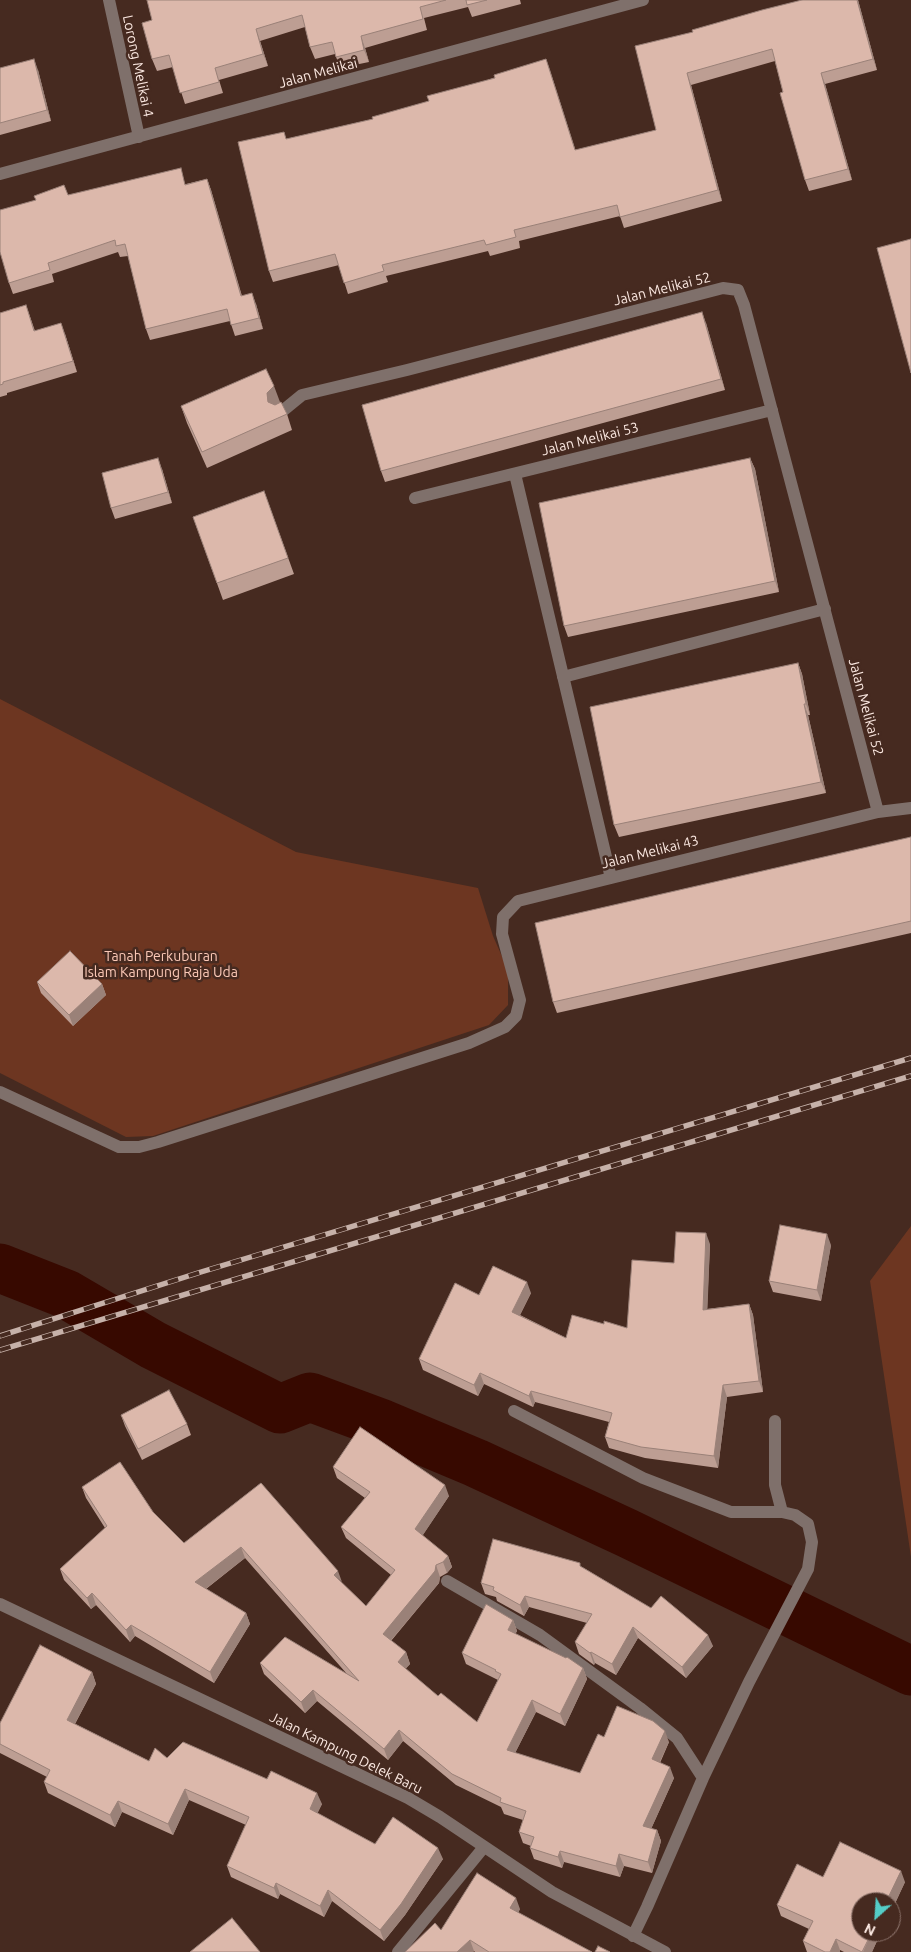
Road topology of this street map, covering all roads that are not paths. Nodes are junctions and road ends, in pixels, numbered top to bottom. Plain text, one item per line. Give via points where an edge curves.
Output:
1 (109, 0) edge
2 (644, 0) edge
3 (139, 138) junction
4 (0, 174) edge
5 (772, 410) junction
6 (280, 414) edge
7 (515, 474) junction
8 (415, 498) dead end
9 (825, 609) junction
10 (563, 677) junction
11 (911, 808) edge
12 (878, 812) junction
13 (611, 878) junction
14 (0, 1092) edge
15 (514, 1411) dead end
16 (775, 1421) dead end
17 (782, 1512) junction
18 (447, 1581) dead end
19 (0, 1604) edge
20 (703, 1778) junction
21 (484, 1847) junction
22 (633, 1936) junction
23 (398, 1952) edge
24 (665, 1952) edge

1 - 3 street, Lorong Melikai 4
2 - 3 street, Jalan Melikai
3 - 4 street, Jalan Melikai
5 - 6 street, Jalan Melikai 52 via 744,304 738,290 723,288 302,394
5 - 7 street, Jalan Melikai 53
5 - 9 street, Jalan Melikai 52
7 - 8 street, Jalan Melikai 53
7 - 10 street
9 - 10 street
9 - 12 street, Jalan Melikai 52
10 - 13 street
11 - 12 street, Jalan Melikai 43
12 - 13 street, Jalan Melikai 43
13 - 14 street, Jalan Melikai 43 via 518,901 503,917 502,934 520,1000 516,1016 505,1027 468,1043 139,1147 118,1148
15 - 17 street via 643,1478 731,1512
16 - 17 street via 775,1485
17 - 20 street via 796,1515 808,1524 812,1542 808,1569
18 - 20 street via 540,1635 640,1708 677,1738
19 - 21 street, Jalan Kampung Delek Baru via 408,1798
20 - 22 street
21 - 22 street, Jalan Kampung Delek Baru via 552,1892
21 - 23 street
22 - 24 street, Jalan Kampung Delek Baru

